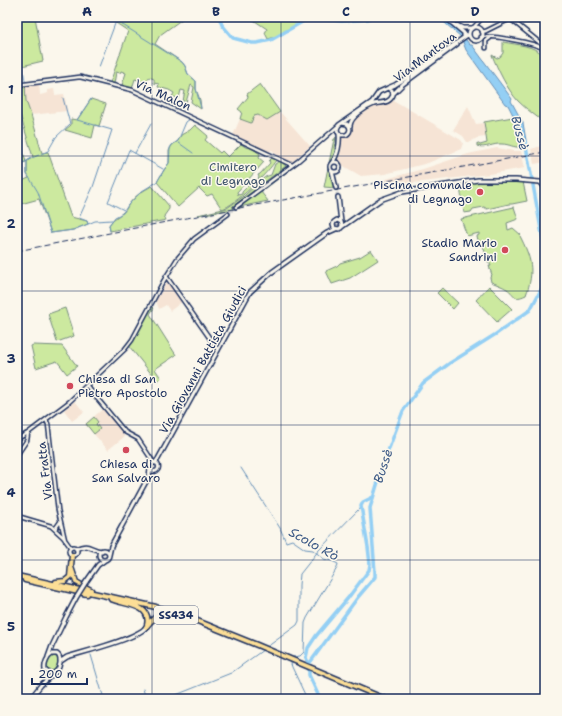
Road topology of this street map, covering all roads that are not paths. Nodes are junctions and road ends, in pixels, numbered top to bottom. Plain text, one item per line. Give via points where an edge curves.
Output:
1 (445, 17) edge
2 (483, 17) edge
3 (514, 17) edge
4 (510, 18) edge
5 (450, 21) junction
6 (514, 22) junction
7 (456, 26) junction
8 (473, 28) junction
9 (482, 32) junction
10 (469, 33) junction
11 (527, 33) junction
12 (481, 37) junction
13 (463, 38) junction
14 (470, 38) junction
15 (491, 38) junction
16 (525, 42) junction
17 (486, 48) dead end
18 (545, 48) edge
19 (17, 85) edge
20 (388, 88) junction
21 (393, 94) junction
22 (377, 95) junction
23 (382, 103) junction
24 (342, 123) junction
25 (338, 126) junction
26 (350, 126) junction
27 (331, 132) junction
28 (339, 133) junction
29 (344, 136) junction
30 (339, 142) junction
31 (336, 156) junction
32 (337, 163) junction
33 (331, 164) junction
34 (292, 165) junction
35 (332, 171) junction
36 (337, 172) junction
37 (334, 178) junction
38 (540, 182) joint
39 (336, 188) tunnel mouth
40 (545, 188) edge
41 (338, 197) tunnel mouth
42 (236, 207) tunnel mouth
43 (228, 214) tunnel mouth
44 (340, 214) junction
45 (336, 221) junction
46 (341, 222) junction
47 (348, 223) junction
48 (333, 225) junction
49 (341, 228) junction
50 (336, 229) junction
51 (327, 232) junction
52 (166, 276) junction
53 (218, 350) junction
54 (87, 386) junction
55 (46, 420) junction
56 (28, 433) junction
57 (17, 439) edge
58 (17, 455) edge
59 (158, 459) junction
60 (153, 464) junction
61 (158, 466) junction
62 (150, 469) junction
63 (154, 472) junction
64 (149, 476) junction
65 (17, 516) edge
66 (60, 521) junction
67 (58, 526) junction
68 (55, 529) junction
69 (62, 529) junction
70 (65, 540) junction
71 (111, 546) junction
72 (71, 548) junction
73 (76, 549) junction
74 (95, 550) junction
75 (103, 551) junction
76 (72, 555) junction
77 (109, 555) junction
78 (99, 556) junction
79 (105, 560) junction
80 (98, 565) junction
81 (71, 567) junction
82 (17, 577) edge
83 (46, 581) junction
84 (111, 599) junction
85 (118, 599) junction
86 (194, 621) junction
87 (146, 627) junction
88 (54, 642) junction
89 (256, 645) junction
90 (58, 655) junction
91 (48, 657) junction
92 (67, 657) junction
93 (61, 662) junction
94 (46, 671) junction
95 (318, 671) junction
96 (54, 673) junction
97 (44, 682) junction
98 (30, 699) edge
99 (380, 699) edge
100 (386, 699) edge

1 - 5 main road
2 - 8 street
3 - 4 street
3 - 6 street
4 - 6 street
4 - 9 street
5 - 7 main road
5 - 8 main road via 463,28
6 - 11 street
7 - 10 main road
7 - 13 main road via 464,33
8 - 9 main road via 478,28
8 - 10 main road
9 - 12 main road
10 - 13 main road, Via Mantova
10 - 14 main road
11 - 16 street via 531,39
11 - 18 street
12 - 14 main road via 477,40
12 - 15 street
13 - 14 main road, Via Mantova
13 - 20 main road, Via Mantova
13 - 21 main road, Via Mantova
15 - 16 street
15 - 17 street via 486,41
16 - 18 street
19 - 34 street, Via Malon via 80,77 132,90
20 - 21 main road, Via Mantova
20 - 22 main road, Via Mantova
21 - 23 main road, Via Mantova
22 - 23 main road via 377,99
22 - 24 main road, Via Mantova via 372,102
23 - 26 main road, Via Mantova via 372,105 357,114 351,119
24 - 25 main road, Via Mantova
24 - 26 main road
25 - 27 street, Via Mantova
25 - 28 main road
26 - 29 main road, Via Mantova via 350,132
27 - 28 street
27 - 34 street, Via Mantova
28 - 29 main road
28 - 30 main road
29 - 30 main road
30 - 31 main road
31 - 32 main road
31 - 33 main road
32 - 33 main road
32 - 36 main road via 340,167
33 - 35 main road
34 - 42 street, Via Mantova
35 - 36 main road
35 - 37 main road
36 - 37 main road
37 - 39 main road
38 - 40 street
38 - 47 main road, Via Giovanni Battista Giudici via 478,180 402,192 380,200
41 - 44 main road
43 - 52 street via 192,241
44 - 45 main road, Via Giovanni Battista Giudici
44 - 46 main road
45 - 46 main road
45 - 48 main road, Via Giovanni Battista Giudici
46 - 47 main road
46 - 49 main road
47 - 49 main road, Via Giovanni Battista Giudici
48 - 50 main road
48 - 51 main road, Via Giovanni Battista Giudici
49 - 50 main road, Via Giovanni Battista Giudici
50 - 51 main road, Via Giovanni Battista Giudici
51 - 53 main road, Via Giovanni Battista Giudici via 256,285
52 - 53 street
52 - 54 street via 130,344
53 - 59 main road, Via Giovanni Battista Giudici
54 - 55 street
54 - 60 street via 125,432 138,439
55 - 56 street
55 - 66 street, Via Fratta
56 - 57 street
56 - 58 street via 25,444
59 - 60 main road, Via Giovanni Battista Giudici
59 - 61 main road, Via Giovanni Battista Giudici
60 - 61 main road
60 - 62 main road, Via Giovanni Battista Giudici
61 - 63 main road, Via Giovanni Battista Giudici via 158,470
62 - 63 main road
62 - 64 main road, Via Giovanni Battista Giudici
63 - 64 main road, Via Giovanni Battista Giudici
64 - 71 main road, Via Giovanni Battista Giudici
65 - 68 street
66 - 67 street, Via Fratta
66 - 69 street, Via Fratta
67 - 68 street, Via Fratta
67 - 69 street
68 - 70 street
69 - 70 street, Via Fratta
70 - 72 street
71 - 75 main road
71 - 77 main road, Via Giovanni Battista Giudici
72 - 73 main road
72 - 76 main road via 69,551
73 - 74 main road via 86,546
73 - 76 main road via 76,553
74 - 75 main road
74 - 78 main road
75 - 77 main road
75 - 78 main road
76 - 81 highway
77 - 79 main road
78 - 79 main road
78 - 80 main road
79 - 80 main road
80 - 88 main road, bridge via 76,598
81 - 83 highway via 67,579 58,582
81 - 85 highway via 79,584
82 - 83 highway, SS434
82 - 84 highway, SS434
83 - 85 highway, SS434
84 - 86 highway, SS434
84 - 87 highway via 143,609 148,618
85 - 89 highway, SS434 via 180,614
86 - 87 highway via 163,614 155,616
86 - 89 highway, SS434
87 - 92 main road via 132,636
88 - 90 main road
88 - 91 main road
89 - 95 highway, SS434
90 - 91 main road via 52,654
90 - 92 main road
90 - 93 main road
91 - 94 main road
92 - 93 main road
93 - 96 main road
94 - 96 main road
94 - 97 main road
95 - 99 highway, SS434
95 - 100 highway, SS434
96 - 97 main road
97 - 98 main road

